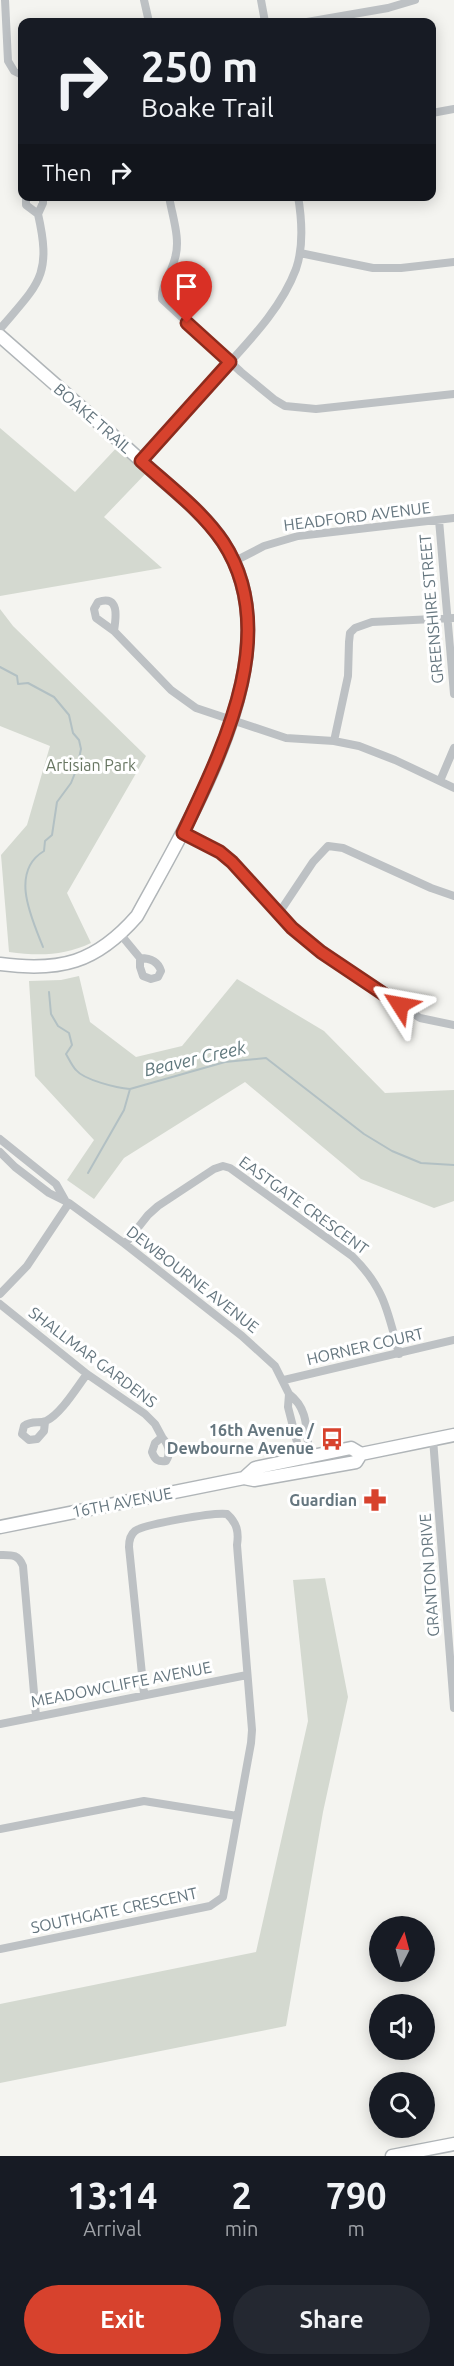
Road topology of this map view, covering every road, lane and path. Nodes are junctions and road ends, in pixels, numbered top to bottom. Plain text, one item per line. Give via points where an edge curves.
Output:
1 (5, 0) edge
2 (144, 0) edge
3 (261, 0) edge
4 (415, 0) edge
5 (148, 18) edge
6 (264, 18) edge
7 (330, 18) edge
8 (18, 73) edge
9 (454, 109) edge
10 (436, 112) edge
11 (26, 201) edge
12 (43, 201) edge
13 (170, 201) edge
14 (299, 201) edge
15 (38, 214) junction
16 (300, 253) junction
17 (454, 262) edge
18 (0, 329) edge
19 (0, 336) edge
20 (230, 362) junction
21 (454, 394) edge
22 (141, 461) junction
23 (454, 518) edge
24 (439, 520) junction
25 (233, 562) junction
26 (451, 619) edge
27 (114, 632) dead end
28 (454, 694) edge
29 (230, 719) junction
30 (334, 741) junction
31 (454, 748) edge
32 (440, 781) junction
33 (454, 788) edge
34 (183, 833) junction
35 (454, 896) edge
36 (279, 914) junction
37 (121, 935) junction
38 (140, 958) dead end
39 (0, 964) edge
40 (454, 1025) edge
41 (1, 1141) edge
42 (0, 1152) edge
43 (67, 1201) junction
44 (125, 1244) junction
45 (0, 1294) edge
46 (0, 1304) edge
47 (454, 1340) edge
48 (399, 1354) junction
49 (87, 1374) junction
50 (284, 1380) junction
51 (289, 1394) junction
52 (45, 1422) dead end
53 (454, 1435) edge
54 (162, 1437) dead end
55 (433, 1439) junction
56 (361, 1454) junction
57 (306, 1458) junction
58 (307, 1472) junction
59 (244, 1478) junction
60 (0, 1527) edge
61 (0, 1555) edge
62 (247, 1675) junction
63 (144, 1694) junction
64 (454, 1708) edge
65 (36, 1716) junction
66 (0, 1724) edge
67 (237, 1816) junction
68 (0, 1829) edge
69 (0, 1949) edge
70 (454, 2144) edge
71 (392, 2156) edge

1 - 8 street via 8,61
2 - 5 street
3 - 6 street
4 - 7 street
9 - 10 street
11 - 15 street
12 - 15 street
13 - 20 street via 177,246 162,299
14 - 16 street
15 - 18 street via 44,250 39,280
16 - 17 street via 374,268
16 - 20 street via 279,303
19 - 22 street, BOAKE TRAIL
20 - 21 street via 275,400 297,408 316,410
20 - 22 street
22 - 25 street, BOAKE TRAIL via 212,528
23 - 24 street, HEADFORD AVENUE
24 - 25 street, HEADFORD AVENUE via 286,539
24 - 26 street, GREENSHIRE STREET
25 - 29 street, BOAKE TRAIL via 248,612 248,638 242,680
26 - 28 street, GREENSHIRE STREET
26 - 30 street via 372,622 355,628 349,642 348,676
27 - 29 street via 171,690 196,708
29 - 30 street via 286,738
29 - 34 street, BOAKE TRAIL via 207,784
30 - 32 street via 379,753
31 - 32 street
32 - 33 street
34 - 36 street via 226,857
34 - 37 street, BOAKE TRAIL via 137,916
35 - 36 street via 343,848 328,846
36 - 40 street via 321,952 420,1018
37 - 38 street
37 - 39 street, BOAKE TRAIL via 95,953 67,963 38,968
41 - 43 street, DEWBOURNE AVENUE via 56,1184
42 - 43 street, DEWBOURNE AVENUE via 50,1193
43 - 44 street, DEWBOURNE AVENUE
43 - 45 street via 27,1266
44 - 48 street, EASTGATE CRESCENT via 158,1206 214,1169 230,1168 367,1271 384,1300
44 - 50 street, DEWBOURNE AVENUE via 257,1348
46 - 49 street, SHALLMAR GARDENS
47 - 48 street, HORNER COURT
48 - 50 street, HORNER COURT
49 - 52 street
49 - 54 street, SHALLMAR GARDENS via 145,1414
50 - 51 street, DEWBOURNE AVENUE
51 - 57 street, DEWBOURNE AVENUE via 288,1407 298,1447
51 - 57 street, DEWBOURNE AVENUE via 304,1413 309,1453
53 - 55 street, 16TH AVENUE
55 - 56 street, 16TH AVENUE
55 - 64 street, GRANTON DRIVE
56 - 57 street, 16TH AVENUE via 351,1448
56 - 58 street, 16TH AVENUE via 356,1462
57 - 58 street, DEWBOURNE AVENUE
57 - 59 street, 16TH AVENUE via 255,1468
58 - 59 street, 16TH AVENUE
59 - 60 street, 16TH AVENUE
61 - 65 street via 14,1555 23,1566
62 - 63 street, MEADOWCLIFFE AVENUE
62 - 63 street, SOUTHGATE CRESCENT via 238,1535 233,1519 221,1513 148,1526 137,1529 129,1542
62 - 67 street, SOUTHGATE CRESCENT via 251,1743
63 - 65 street, MEADOWCLIFFE AVENUE
65 - 66 street, MEADOWCLIFFE AVENUE
67 - 68 street via 144,1801
67 - 69 street, SOUTHGATE CRESCENT via 225,1892 218,1902
70 - 71 street

